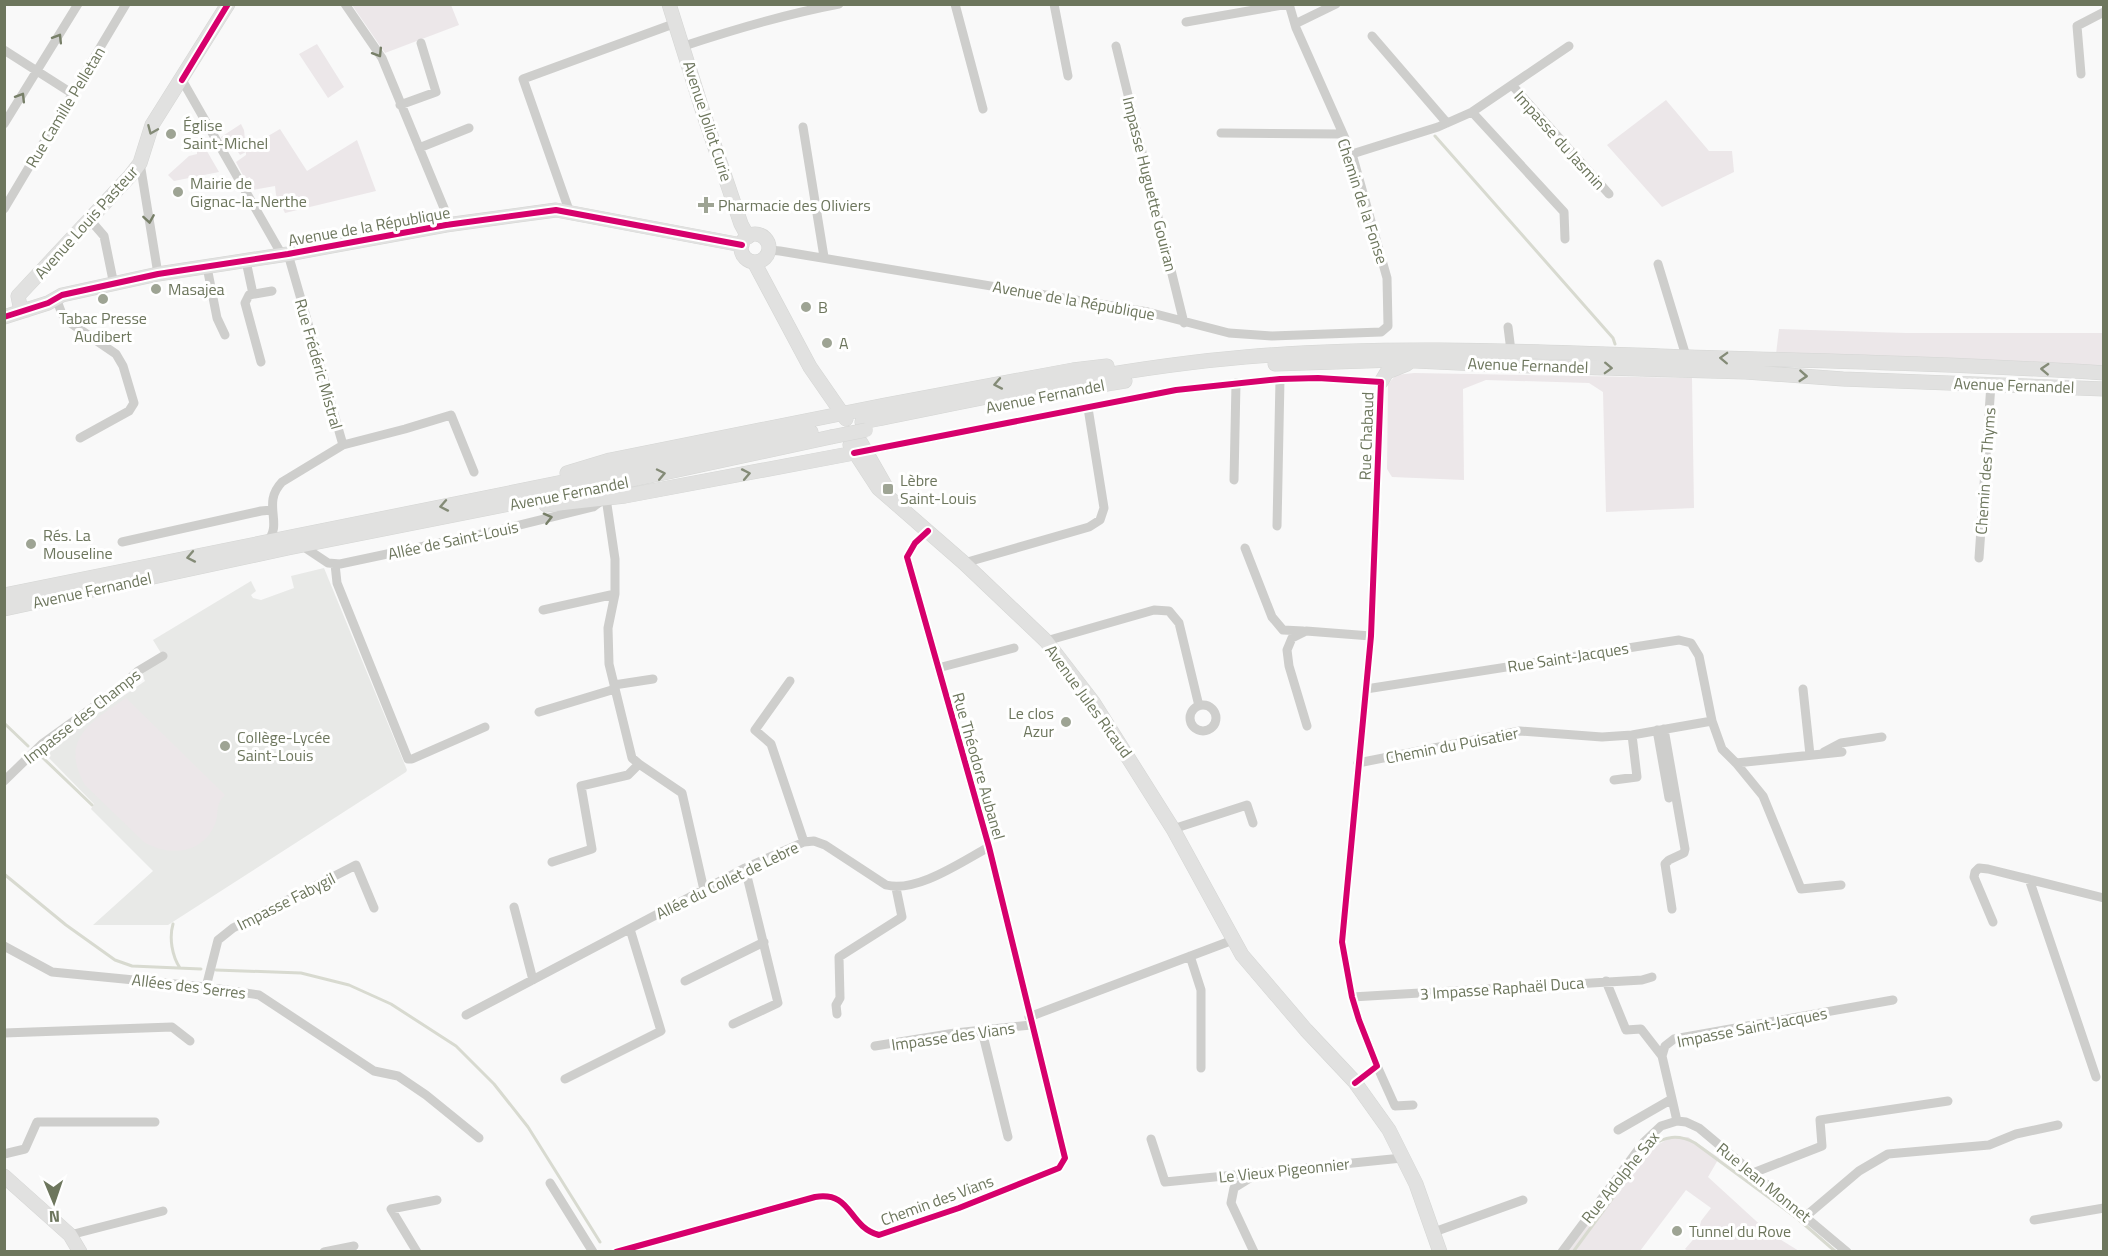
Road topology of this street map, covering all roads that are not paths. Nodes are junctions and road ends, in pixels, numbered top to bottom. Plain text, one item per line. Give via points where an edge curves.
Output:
1 (78, 4) edge
2 (126, 4) edge
3 (228, 4) edge
4 (345, 4) edge
5 (669, 4) edge
6 (839, 4) edge
7 (955, 4) edge
8 (1054, 4) edge
9 (1289, 4) edge
10 (1336, 4) edge
11 (2103, 12) edge
12 (1186, 22) dead end
13 (676, 23) junction
14 (1295, 24) junction
15 (1372, 36) dead end
16 (421, 43) dead end
17 (684, 46) junction
18 (1116, 46) dead end
19 (1569, 46) dead end
20 (4, 50) edge
21 (38, 71) junction
22 (2081, 74) dead end
23 (1068, 76) dead end
24 (182, 80) junction
25 (1512, 85) junction
26 (73, 94) junction
27 (400, 105) junction
28 (983, 109) dead end
29 (1472, 111) junction
30 (1448, 123) junction
31 (4, 124) edge
32 (803, 127) dead end
33 (469, 128) dead end
34 (1221, 133) dead end
35 (1342, 134) junction
36 (419, 148) junction
37 (1352, 154) junction
38 (140, 163) junction
39 (1609, 195) dead end
40 (4, 209) edge
41 (570, 213) junction
42 (91, 221) junction
43 (451, 225) junction
44 (1564, 239) dead end
45 (745, 241) junction
46 (769, 250) junction
47 (285, 255) junction
48 (824, 257) junction
49 (246, 261) junction
50 (754, 262) junction
51 (1658, 264) dead end
52 (207, 267) junction
53 (158, 274) junction
54 (114, 285) junction
55 (272, 291) dead end
56 (253, 294) junction
57 (56, 298) junction
58 (27, 310) junction
59 (8, 316) edge
60 (1184, 323) junction
61 (1508, 327) dead end
62 (1381, 332) joint
63 (225, 335) dead end
64 (1510, 351) junction
65 (1686, 356) junction
66 (1244, 357) junction
67 (1424, 361) junction
68 (261, 362) dead end
69 (2103, 373) edge
70 (1280, 379) junction
71 (1381, 382) junction
72 (1236, 383) junction
73 (1991, 384) junction
74 (2103, 389) edge
75 (1088, 408) junction
76 (837, 423) junction
77 (80, 438) dead end
78 (860, 441) junction
79 (343, 445) junction
80 (474, 472) dead end
81 (1234, 480) dead end
82 (606, 498) junction
83 (272, 510) junction
84 (440, 519) junction
85 (1277, 526) dead end
86 (928, 531) junction
87 (122, 542) dead end
88 (267, 542) junction
89 (301, 545) junction
90 (1245, 548) dead end
91 (1979, 558) dead end
92 (964, 563) junction
93 (335, 564) junction
94 (615, 594) junction
95 (4, 595) edge
96 (4, 609) edge
97 (543, 610) dead end
98 (1306, 631) junction
99 (1371, 636) junction
100 (1046, 641) junction
101 (1014, 648) dead end
102 (163, 656) dead end
103 (938, 668) junction
104 (653, 679) dead end
105 (790, 681) dead end
106 (614, 687) junction
107 (1366, 689) junction
108 (1803, 689) dead end
109 (1199, 706) dead end
110 (539, 712) dead end
111 (1712, 721) junction
112 (1307, 726) dead end
113 (485, 727) dead end
114 (1660, 730) junction
115 (1632, 735) junction
116 (1882, 737) dead end
117 (1842, 752) dead end
118 (1815, 754) junction
119 (1358, 763) junction
120 (1736, 763) junction
121 (639, 764) junction
122 (4, 780) edge
123 (1614, 780) dead end
124 (1669, 798) dead end
125 (1253, 823) dead end
126 (1173, 829) junction
127 (804, 842) junction
128 (989, 847) junction
129 (552, 862) dead end
130 (745, 868) junction
131 (2029, 879) junction
132 (1841, 885) dead end
133 (896, 888) junction
134 (704, 890) junction
135 (2103, 898) edge
136 (514, 907) dead end
137 (374, 908) dead end
138 (1672, 909) dead end
139 (1993, 922) dead end
140 (630, 929) junction
141 (1233, 940) junction
142 (764, 942) junction
143 (4, 946) edge
144 (1190, 956) junction
145 (1652, 977) dead end
146 (533, 980) junction
147 (685, 981) dead end
148 (1606, 981) junction
149 (206, 987) junction
150 (1352, 997) junction
151 (1893, 1000) dead end
152 (837, 1014) dead end
153 (466, 1015) dead end
154 (1030, 1021) junction
155 (733, 1024) dead end
156 (982, 1031) junction
157 (4, 1033) edge
158 (190, 1041) dead end
159 (874, 1046) dead end
160 (1662, 1056) junction
161 (1377, 1066) junction
162 (1201, 1068) dead end
163 (2096, 1077) dead end
164 (566, 1079) dead end
165 (1355, 1083) junction
166 (1672, 1099) junction
167 (1948, 1101) dead end
168 (1413, 1105) dead end
169 (1677, 1121) junction
170 (155, 1122) dead end
171 (2058, 1125) dead end
172 (1618, 1130) dead end
173 (1008, 1137) dead end
174 (479, 1138) dead end
175 (1151, 1139) dead end
176 (4, 1154) edge
177 (1402, 1158) junction
178 (1258, 1173) junction
179 (1753, 1173) junction
180 (4, 1176) edge
181 (550, 1183) dead end
182 (437, 1200) dead end
183 (1523, 1200) dead end
184 (2103, 1208) edge
185 (162, 1211) dead end
186 (1806, 1216) junction
187 (2034, 1220) dead end
188 (1434, 1232) junction
189 (70, 1235) junction
190 (354, 1246) dead end
191 (80, 1251) edge
192 (324, 1251) edge
193 (417, 1251) edge
194 (593, 1251) edge
195 (616, 1251) edge
196 (1254, 1251) edge
197 (1440, 1251) edge
198 (1562, 1251) edge
199 (1847, 1251) edge

21 -> 1 street
2 - 26 street, Rue Camille Pelletan
3 - 24 main road, Avenue Louis Pasteur
4 -> 27 street via 382,58
5 - 13 main road, Avenue Joliot Curie
6 - 17 street via 752,24
7 - 28 street
8 - 23 street
9 - 12 street
9 - 14 street, Chemin de la Fonse
10 - 14 street
11 - 22 street via 2077,26
13 - 17 main road, Avenue Joliot Curie
13 - 41 street via 523,79
14 - 35 street, Chemin de la Fonse
15 - 30 street
16 - 27 street via 436,92
17 - 45 main road, Avenue Joliot Curie
18 - 60 street, Impasse Huguette Gouiran
19 - 25 street
20 - 21 street
21 - 26 street
31 -> 21 street
24 -> 38 main road, Avenue Louis Pasteur via 153,125
24 - 47 street, Rue Frédéric Mistral
25 - 29 street
25 - 39 street, Impasse du Jasmin
26 - 40 street, Rue Camille Pelletan
27 - 36 street
29 - 30 street
29 - 44 street via 1564,212
30 - 37 street
32 - 48 street
33 - 36 street
34 - 35 street
35 - 37 street, Chemin de la Fonse
36 - 43 street
37 - 62 street, Chemin de la Fonse via 1387,278 1388,326
38 - 42 main road, Avenue Louis Pasteur
38 -> 53 street
41 - 43 main road, Avenue de la République via 556,210
41 - 45 main road, Avenue de la République
42 - 54 street via 104,237
42 - 58 main road, Avenue Louis Pasteur via 18,296 20,306
43 - 47 main road, Avenue de la République
45 - 46 main road via 753,235 763,237
45 - 50 main road via 741,250
46 - 48 street, Avenue de la République
46 - 50 main road via 764,259
47 - 49 main road, Avenue de la République
47 - 79 street, Rue Frédéric Mistral
48 - 60 street, Avenue de la République via 1148,312
49 - 52 main road, Avenue de la République
49 - 56 street
50 - 76 main road via 817,377
51 - 65 street
52 - 53 main road, Avenue de la République
52 - 63 street via 217,318
53 - 54 main road, Avenue de la République
54 - 57 main road, Avenue de la République
55 - 56 street
56 - 68 street via 245,303
57 - 58 main road, Avenue de la République
57 - 77 street via 69,322 116,354 134,403 129,411
58 - 59 main road, Avenue de la République
60 - 62 street, Avenue de la République via 1229,333 1272,336
61 - 64 street
64 - 65 main road, Avenue Fernandel
64 - 66 main road, Avenue Fernandel via 1356,351
69 -> 65 main road, Avenue Fernandel
66 -> 76 main road via 1073,370
66 - 78 main road, Avenue Fernandel via 1102,375
67 - 71 main road via 1392,369
67 -> 73 main road, Avenue Fernandel
67 - 78 main road, Avenue Fernandel via 1328,361 1203,370 1083,388
70 - 71 street, Rue Chabaud
70 - 72 street, Rue Chabaud
70 - 85 street
71 - 99 street, Rue Chabaud
72 - 75 street, Rue Chabaud
72 - 81 street
73 - 74 main road, Avenue Fernandel
73 - 91 street, Chemin des Thyms
75 - 78 street, Rue Chabaud
75 - 92 street via 1104,508 1101,520 1089,527
76 - 78 main road, Avenue Fernandel, bridge
84 -> 76 main road, Avenue Fernandel
76 -> 88 main road, Avenue Fernandel
82 -> 78 main road via 725,479
78 - 86 main road, Avenue Jules Ricaud via 878,488
79 - 80 street via 451,415
79 - 83 street, Rue Frédéric Mistral via 282,482 275,489
82 - 84 main road
93 -> 82 street, Allée de Saint-Louis via 491,532 593,507
82 - 94 street via 615,559
83 - 87 street
83 - 88 street, Rue Frédéric Mistral via 274,527
84 - 89 main road, Avenue Fernandel
86 - 92 main road, Avenue Jules Ricaud
86 - 103 street, Rue Théodore Aubanel via 907,557
88 -> 95 main road, Avenue Fernandel
89 - 93 street
89 - 96 main road, Avenue Fernandel
90 - 98 street via 1272,618 1283,630
92 - 100 main road, Avenue Jules Ricaud
93 - 113 street via 337,583 408,759
94 - 97 street
94 - 106 street via 608,628
98 - 99 street
98 - 112 street via 1292,638 1287,650
99 - 107 street, Rue Chabaud
100 - 109 street via 1154,610 1169,611 1179,623
100 - 126 main road, Avenue Jules Ricaud via 1093,702
101 - 103 street
102 - 122 street, Impasse des Champs via 42,744
103 - 128 street, Rue Théodore Aubanel
104 - 106 street
105 - 127 street via 755,730 771,744
106 - 110 street
106 - 121 street via 632,758
107 - 111 street, Rue Saint-Jacques via 1679,640 1691,643 1699,656
107 - 119 street, Rue Chabaud
108 - 118 street
111 - 114 street, Chemin du Puisatier
111 - 120 street via 1722,749
114 - 115 street, Chemin du Puisatier
114 - 124 street
114 - 138 street via 1685,849 1665,864
115 - 119 street, Chemin du Puisatier via 1602,737 1520,731
115 - 123 street via 1637,777
116 - 118 street via 1841,743
117 - 118 street
118 - 120 street
119 - 150 street, Rue Chabaud via 1342,942
120 - 132 street via 1763,796 1801,889
121 - 129 street via 628,775 581,786 592,849
121 - 134 street via 682,793
125 - 126 street via 1247,805
126 - 141 main road, Avenue Jules Ricaud
127 - 130 street, Allée du Collet de Lebre
127 - 133 street, Allée du Collet de Lebre via 825,845 885,885
128 - 133 street via 920,883
128 - 154 street, Rue Théodore Aubanel
130 - 134 street, Allée du Collet de Lebre
130 - 142 street
131 - 135 street
131 - 139 street via 1989,869 1979,868 1975,872
131 - 163 street
133 - 152 street via 902,917 839,957
134 - 140 street, Allée du Collet de Lebre
136 - 146 street
137 - 149 street, Impasse Fabygil via 356,865 218,940
140 - 146 street, Allée du Collet de Lebre
140 - 164 street via 661,1031
141 - 144 street
141 - 165 main road, Avenue Jules Ricaud
142 - 147 street
142 - 155 street via 778,1003
143 - 149 street, Allées des Serres via 52,972
144 - 154 street
144 - 162 street via 1201,990
145 - 148 street, 3 Impasse Raphaël Duca
146 - 153 street, Allée du Collet de Lebre
148 - 150 street, 3 Impasse Raphaël Duca
148 - 160 street via 1626,1030 1641,1029
149 - 174 street, Allées des Serres via 259,994 374,1071 398,1076
150 - 161 street, Rue Chabaud
151 - 160 street, Impasse Saint-Jacques via 1674,1039 1665,1046
154 - 156 street, Impasse des Vians
154 - 195 street, Chemin des Vians via 1065,1158 1059,1168 879,1235 868,1232 841,1200 828,1195
156 - 159 street, Impasse des Vians
156 - 173 street
157 - 158 street via 172,1027
160 - 166 street, Impasse Saint-Jacques
161 - 165 street
161 - 168 street, Rue Chabaud via 1395,1106
165 - 177 main road, Avenue Jules Ricaud via 1389,1130
166 - 169 street, Rue Adolphe Sax
166 - 172 street, Rue Adolphe Sax
167 - 179 street via 1820,1120 1822,1146
169 - 179 street, Rue Jean Monnet via 1699,1128
169 - 198 street, Rue Adolphe Sax via 1661,1126 1644,1142
170 - 176 street via 36,1122 25,1149
171 - 186 street via 1989,1144 1888,1154 1859,1172
175 - 178 street, Le Vieux Pigeonnier via 1165,1182
177 - 178 street, Le Vieux Pigeonnier
177 - 188 main road, Avenue Jules Ricaud
178 - 196 street via 1234,1188 1231,1203
179 - 186 street, Rue Jean Monnet
180 - 189 main road
181 - 194 street
182 - 193 street via 391,1209
183 - 188 street
184 - 187 street
185 - 189 street
186 - 199 street, Rue Jean Monnet
188 - 197 main road, Avenue Jules Ricaud
189 - 191 main road
190 - 192 street

